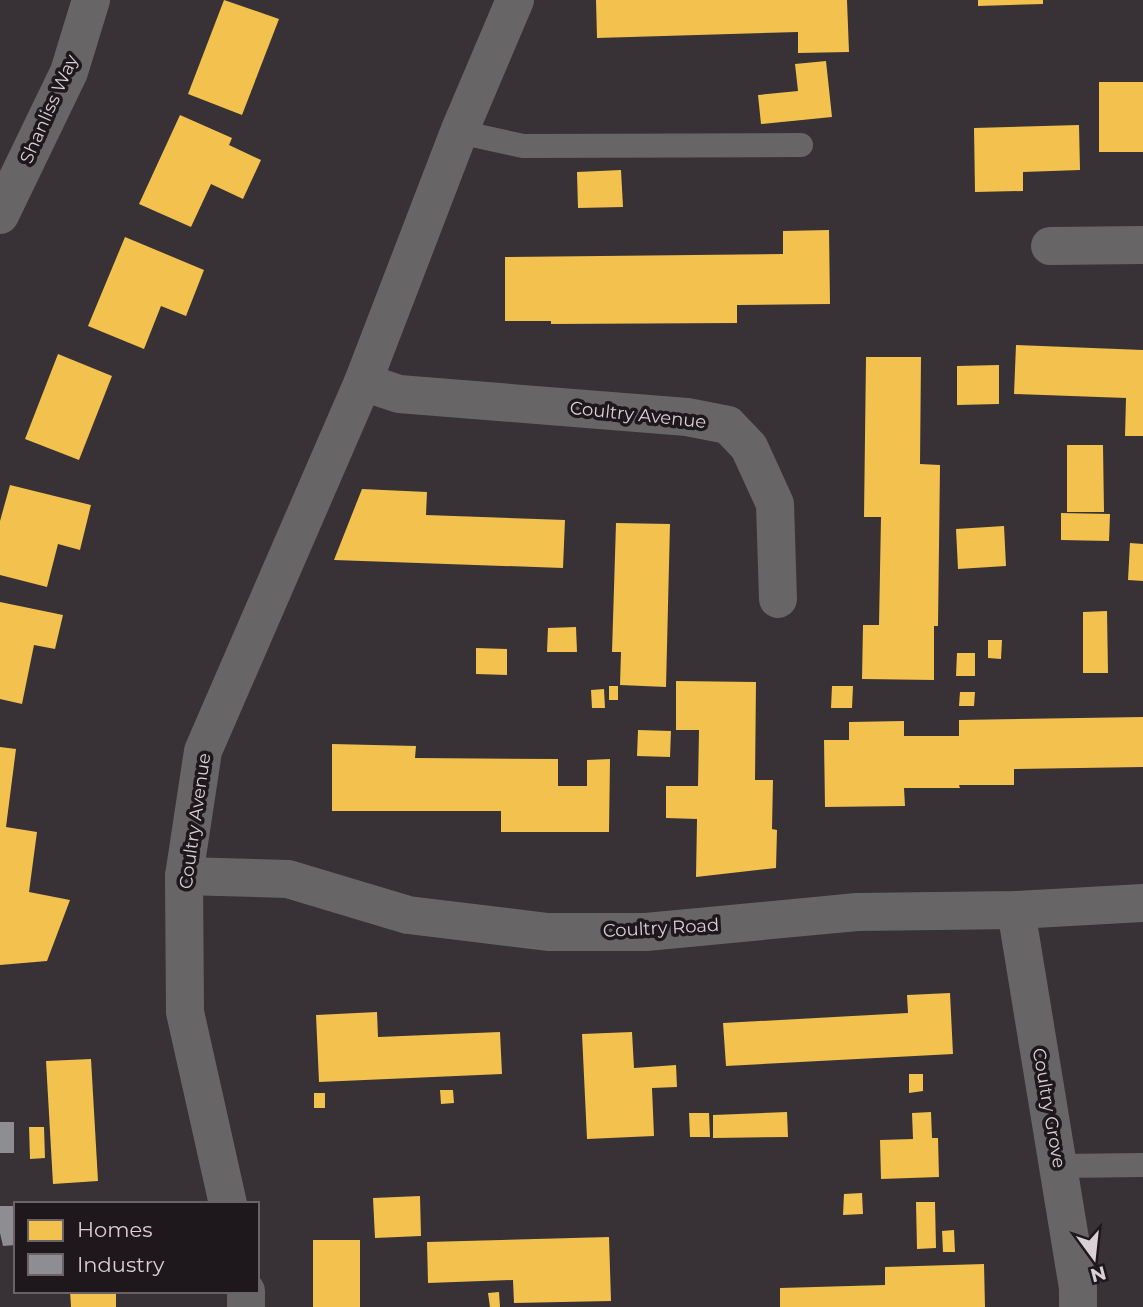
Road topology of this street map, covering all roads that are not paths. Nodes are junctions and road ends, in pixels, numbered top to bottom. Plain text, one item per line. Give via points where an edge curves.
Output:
1 (92, 0) edge
2 (515, 0) edge
3 (459, 132) junction
4 (801, 145) dead end
5 (0, 215) edge
6 (1143, 245) edge
7 (1050, 246) dead end
8 (363, 382) junction
9 (778, 599) dead end
10 (184, 876) junction
11 (1143, 902) edge
12 (1016, 910) junction
13 (1143, 1165) edge
14 (1059, 1166) junction
15 (228, 1202) edge
16 (1078, 1307) edge

1 - 5 street, Shanliss Way via 69,72
2 - 3 street, Coultry Avenue
3 - 4 lane via 523,146
3 - 8 street, Coultry Avenue
6 - 7 street
8 - 9 street, Coultry Avenue via 399,394 687,417 728,425 749,447 775,505
8 - 10 street, Coultry Avenue via 203,751
10 - 12 street, Coultry Road via 288,879 408,915 548,932 646,932 857,912
10 - 15 street, Coultry Avenue via 185,1012
11 - 12 street, Coultry Road
12 - 14 street, Coultry Grove
13 - 14 lane
14 - 16 street, Coultry Grove

